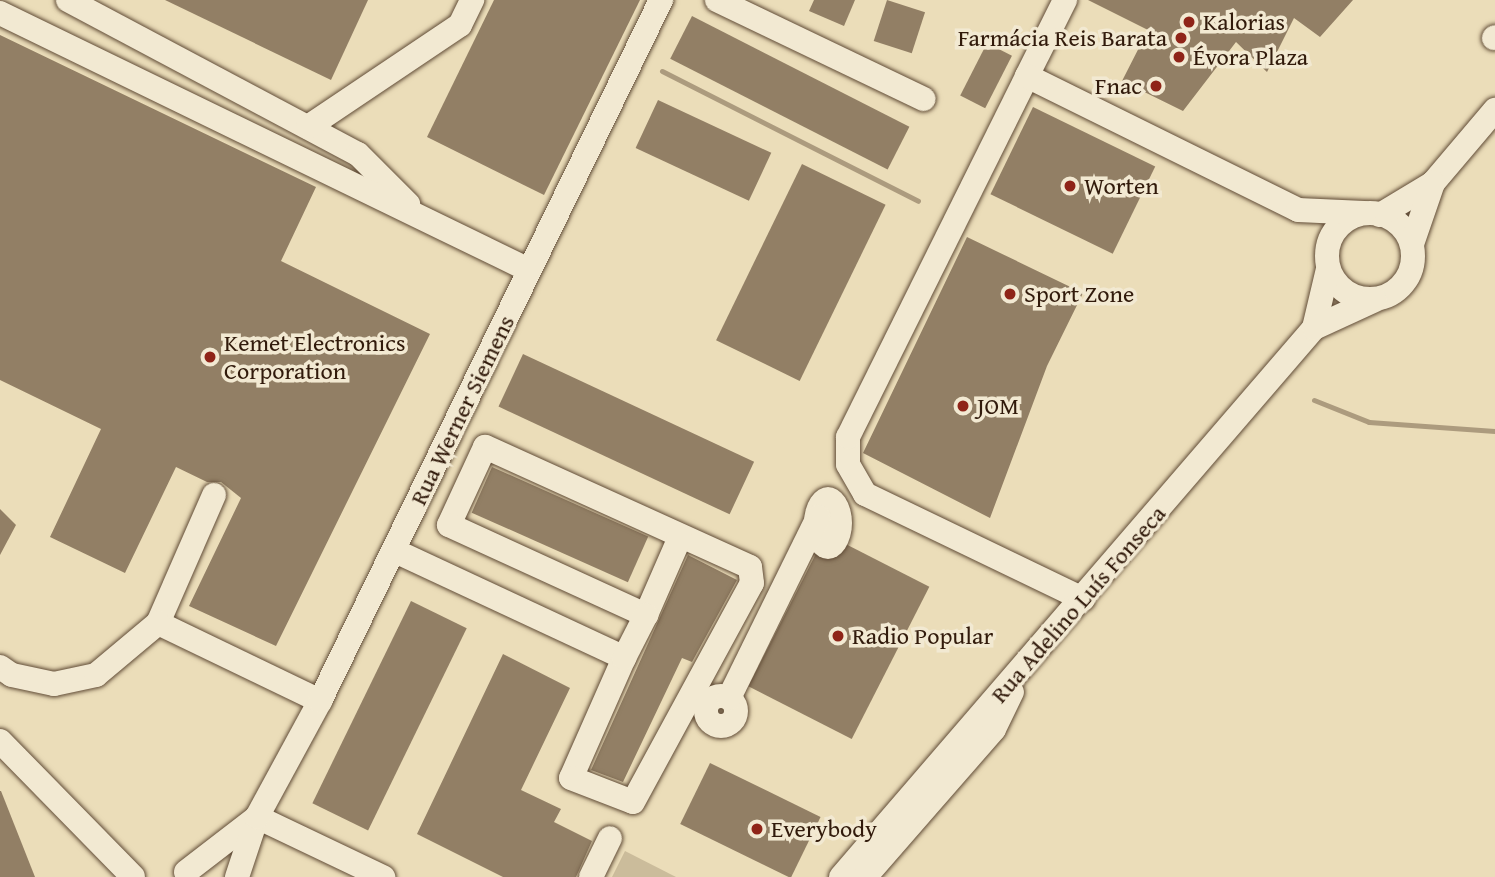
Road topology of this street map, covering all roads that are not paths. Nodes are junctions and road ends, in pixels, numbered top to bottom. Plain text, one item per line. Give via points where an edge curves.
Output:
1 (68, 0) edge
2 (472, 0) edge
3 (661, 0) edge
4 (717, 0) edge
5 (1065, 0) edge
6 (0, 13) edge
7 (1027, 76) junction
8 (924, 99) dead end
9 (1495, 110) edge
10 (308, 127) junction
11 (1433, 183) junction
12 (1298, 210) junction
13 (1372, 214) junction
14 (422, 218) junction
15 (1412, 244) junction
16 (1327, 261) junction
17 (529, 270) junction
18 (1375, 300) junction
19 (1314, 328) junction
20 (214, 495) dead end
21 (818, 517) dead end
22 (680, 537) junction
23 (395, 551) junction
24 (1083, 599) junction
25 (646, 615) junction
26 (158, 623) junction
27 (624, 657) junction
28 (1027, 664) junction
29 (0, 667) edge
30 (729, 698) dead end
31 (320, 701) junction
32 (0, 741) edge
33 (257, 817) junction
34 (610, 838) dead end
35 (114, 852) junction
36 (183, 875) edge
37 (133, 877) edge
38 (156, 877) edge
39 (237, 877) edge
40 (383, 877) edge
41 (591, 877) edge
42 (841, 877) edge
43 (865, 877) edge

1 - 10 street
2 - 10 street via 460,25
3 - 17 street, Rua Werner Siemens
4 - 8 street
5 - 7 street
6 - 14 street
7 - 12 street
7 - 24 street via 848,437 848,464 865,494
9 - 11 street
10 - 14 street via 358,154
11 - 13 street
11 - 15 street
12 - 13 street
12 - 16 street
13 - 15 street via 1399,224
13 - 16 street via 1339,225
14 - 17 street
15 - 18 street via 1408,277 1389,295
16 - 18 street via 1352,296
16 - 19 street, Rua Adelino Luís Fonseca
17 - 23 street, Rua Werner Siemens
18 - 19 street, Rua Adelino Luís Fonseca
19 - 24 street, Rua Adelino Luís Fonseca
20 - 26 street
21 - 30 street
22 - 25 street
22 - 25 street via 485,447 449,525
22 - 27 street via 751,567 752,583 633,802 571,778
23 - 27 street
23 - 31 street, Rua Werner Siemens
24 - 28 street, Rua Adelino Luís Fonseca
25 - 27 street
26 - 29 street via 96,675 54,684 12,675
26 - 31 street
28 - 42 street, Rua Adelino Luís Fonseca
28 - 43 street via 1001,721
31 - 33 street, Rua Werner Siemens
32 - 35 street
33 - 36 street, Rua Werner Siemens
33 - 39 street, Rua Werner Siemens
33 - 40 street
34 - 41 street
35 - 37 street
35 - 38 street

